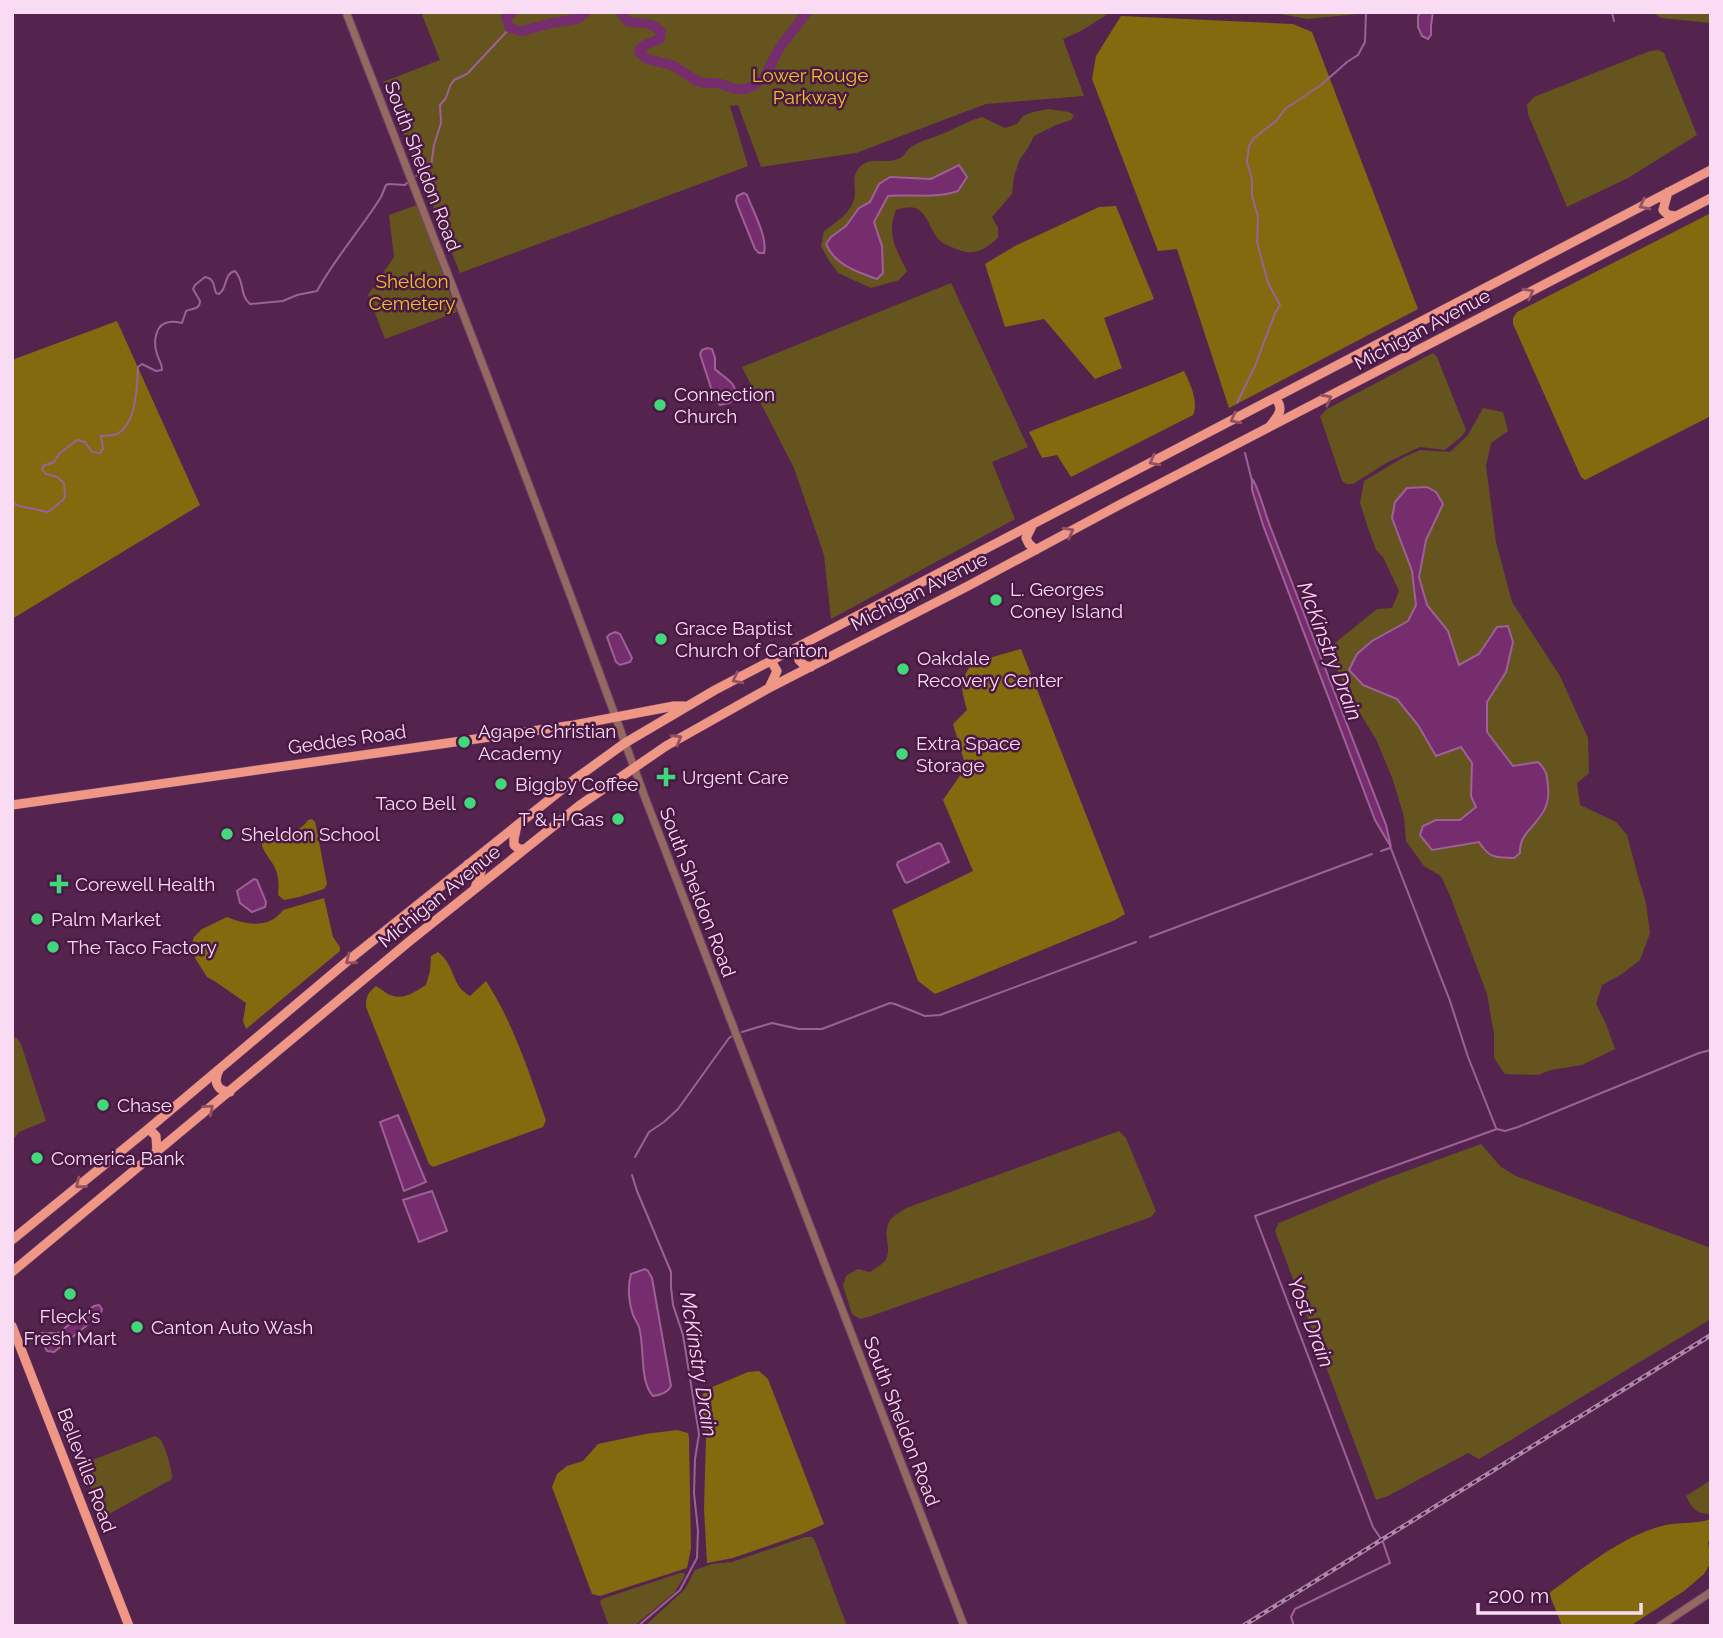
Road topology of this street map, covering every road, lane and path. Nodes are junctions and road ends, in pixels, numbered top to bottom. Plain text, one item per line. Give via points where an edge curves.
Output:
1 (346, 12) edge
2 (1711, 170) edge
3 (1668, 192) junction
4 (1711, 198) edge
5 (1676, 216) junction
6 (1275, 398) junction
7 (1266, 429) junction
8 (1033, 524) junction
9 (1036, 550) junction
10 (802, 645) junction
11 (771, 661) junction
12 (811, 667) junction
13 (769, 688) junction
14 (686, 706) junction
15 (616, 718) junction
16 (625, 743) junction
17 (634, 767) junction
18 (12, 805) edge
19 (517, 825) junction
20 (525, 849) junction
21 (468, 864) junction
22 (475, 890) junction
23 (220, 1069) junction
24 (230, 1091) junction
25 (147, 1130) junction
26 (157, 1152) junction
27 (12, 1240) edge
28 (12, 1272) edge
29 (12, 1326) edge
30 (1711, 1592) edge
31 (129, 1626) edge
32 (964, 1626) edge
33 (1660, 1626) edge

1 - 15 street, South Sheldon Road
2 - 3 main road, Michigan Avenue
3 - 5 main road via 1663,210
3 -> 6 main road, Michigan Avenue
4 - 5 main road, Michigan Avenue
7 -> 5 main road, Michigan Avenue
6 - 7 main road via 1280,413
6 -> 8 main road, Michigan Avenue
9 -> 7 main road, Michigan Avenue
8 - 9 main road via 1026,538
8 - 10 main road, Michigan Avenue
9 - 12 main road, Michigan Avenue
10 - 11 main road, Michigan Avenue
10 - 12 main road via 799,660
11 - 13 main road via 777,671
11 -> 14 main road, Michigan Avenue
12 - 13 main road, Michigan Avenue
17 -> 13 main road, Michigan Avenue
14 - 15 main road, Geddes Road
14 - 16 main road, Michigan Avenue
15 - 16 street, South Sheldon Road
15 - 18 main road, Geddes Road
16 - 17 street, South Sheldon Road
16 - 19 main road, Michigan Avenue
17 - 20 main road, Michigan Avenue
17 - 32 street, South Sheldon Road
19 - 20 main road via 514,845
19 - 21 main road, Michigan Avenue
20 - 22 main road, Michigan Avenue
21 - 22 main road via 481,872
21 -> 23 main road, Michigan Avenue
22 - 24 main road, Michigan Avenue
23 - 24 main road via 217,1086
23 - 25 main road, Michigan Avenue
26 -> 24 main road, Michigan Avenue
25 - 26 main road via 156,1136
25 -> 27 main road, Michigan Avenue
26 - 28 main road, Michigan Avenue
29 - 31 main road, Belleville Road
30 - 33 street

